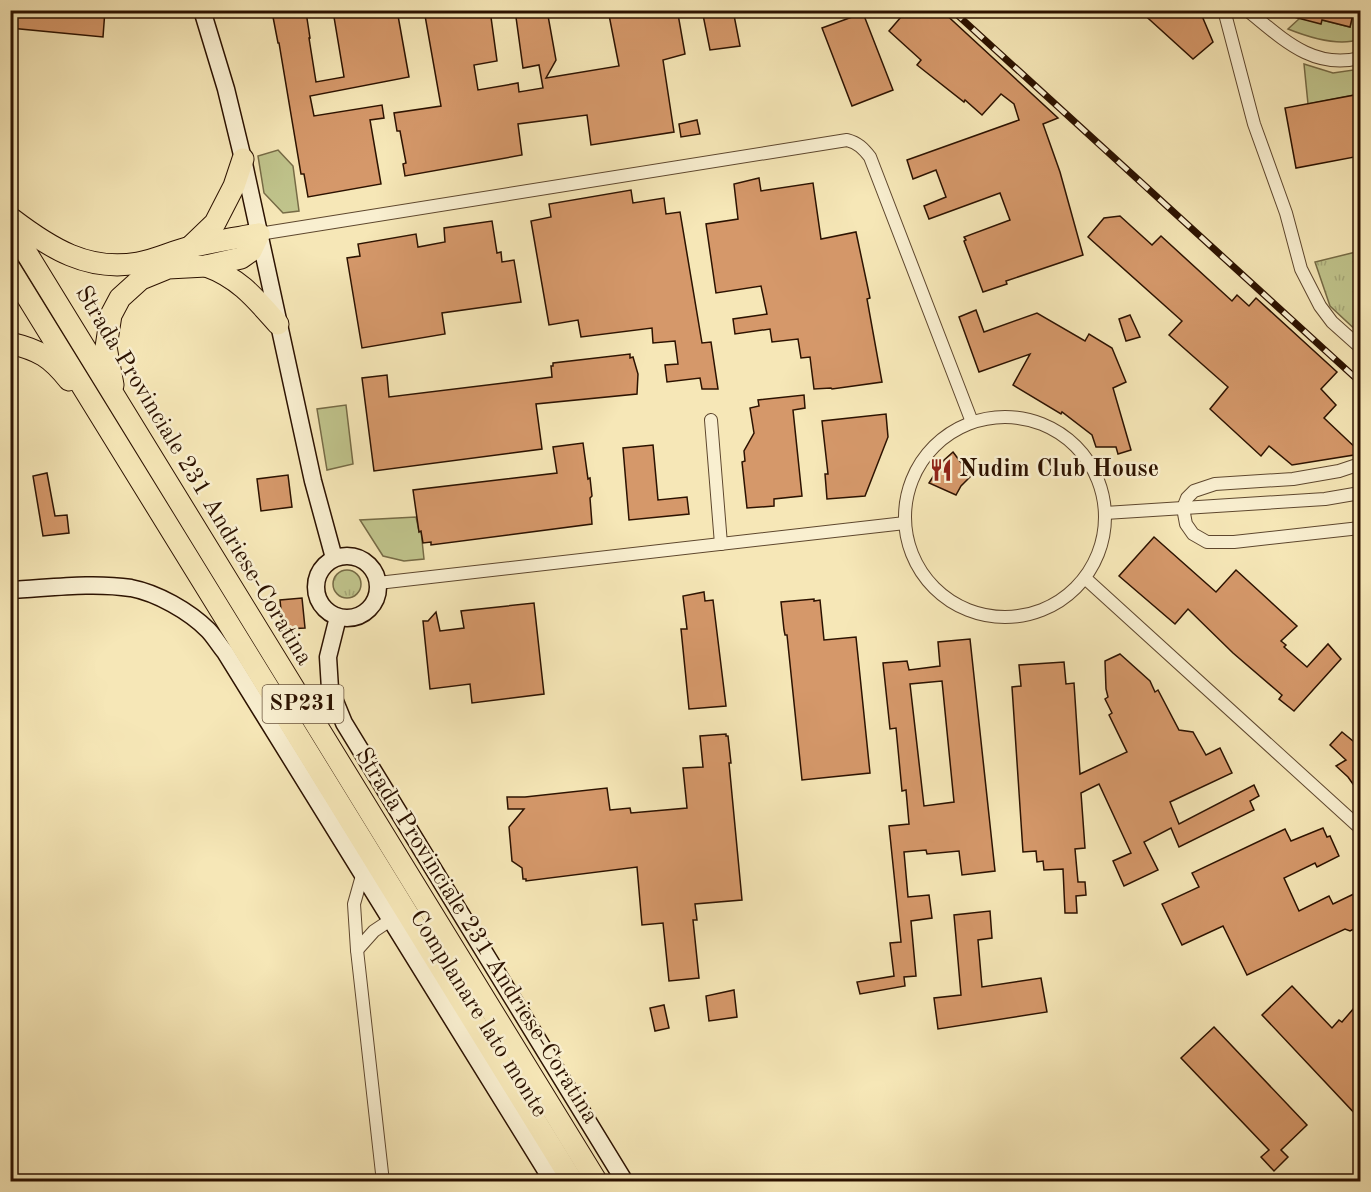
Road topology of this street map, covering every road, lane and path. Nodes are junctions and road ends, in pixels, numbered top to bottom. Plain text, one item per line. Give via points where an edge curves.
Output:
1 (202, 10) edge
2 (1224, 10) edge
3 (1247, 10) edge
4 (1360, 58) edge
5 (243, 159) junction
6 (10, 218) edge
7 (10, 226) edge
8 (259, 234) junction
9 (190, 247) junction
10 (206, 266) junction
11 (10, 269) edge
12 (278, 324) junction
13 (10, 343) edge
14 (1360, 347) edge
15 (115, 398) junction
16 (711, 420) dead end
17 (972, 422) junction
18 (113, 434) junction
19 (1360, 464) edge
20 (1360, 493) edge
21 (1183, 508) junction
22 (1105, 513) junction
23 (905, 523) junction
24 (1360, 528) edge
25 (722, 544) junction
26 (334, 558) junction
27 (1085, 578) junction
28 (378, 584) junction
29 (10, 590) edge
30 (338, 618) junction
31 (1360, 828) edge
32 (363, 872) junction
33 (392, 920) junction
34 (357, 950) junction
35 (383, 1182) edge
36 (553, 1182) edge
37 (573, 1182) edge
38 (597, 1182) edge
39 (625, 1182) edge

1 - 5 street
2 - 14 street via 1254,124 1301,269 1332,322
3 - 4 street via 1295,49 1321,58
5 - 8 street
5 - 9 highway via 215,223
6 - 9 highway via 41,241 101,266 137,264
7 - 15 highway, Strada Provinciale 231 Andriese-Coratina / SP231
8 - 9 highway
8 - 10 highway via 251,251 241,258
8 - 12 street
8 - 17 street via 847,140 855,142 870,157
10 - 12 highway via 226,273 254,296
10 - 15 highway via 168,268 141,279 120,298 111,315 106,347
11 - 18 highway, Strada Provinciale 231 Andriese-Coratina / SP231
12 - 26 street
13 - 18 highway via 34,349 57,365
15 - 38 highway, Strada Provinciale 231 Andriese-Coratina / SP231
16 - 25 street
17 - 22 street via 1013,417 1033,421 1070,440 1095,473
17 - 23 street via 940,441 922,462 910,486
18 - 37 highway, Strada Provinciale 231 Andriese-Coratina / SP231
19 - 21 street via 1293,479 1209,486 1194,491
20 - 21 street via 1325,499
21 - 22 street
21 - 24 street via 1193,534 1208,542
22 - 27 street via 1103,541
23 - 25 street
23 - 27 street via 913,557 932,586 976,613 993,617 1027,615 1059,602
25 - 28 street
26 - 28 street via 362,560 370,566
26 - 30 street via 318,573 315,584 320,605
27 - 31 street
28 - 30 street via 378,594 367,611 348,619
29 - 32 street, Complanare lato monte via 99,586 132,589 186,612 208,630 225,652
30 - 39 street via 328,657 330,689 344,723
32 - 33 street, Complanare lato monte
32 - 34 street via 354,904
33 - 34 street via 374,931
33 - 36 street, Complanare lato monte
34 - 35 street

